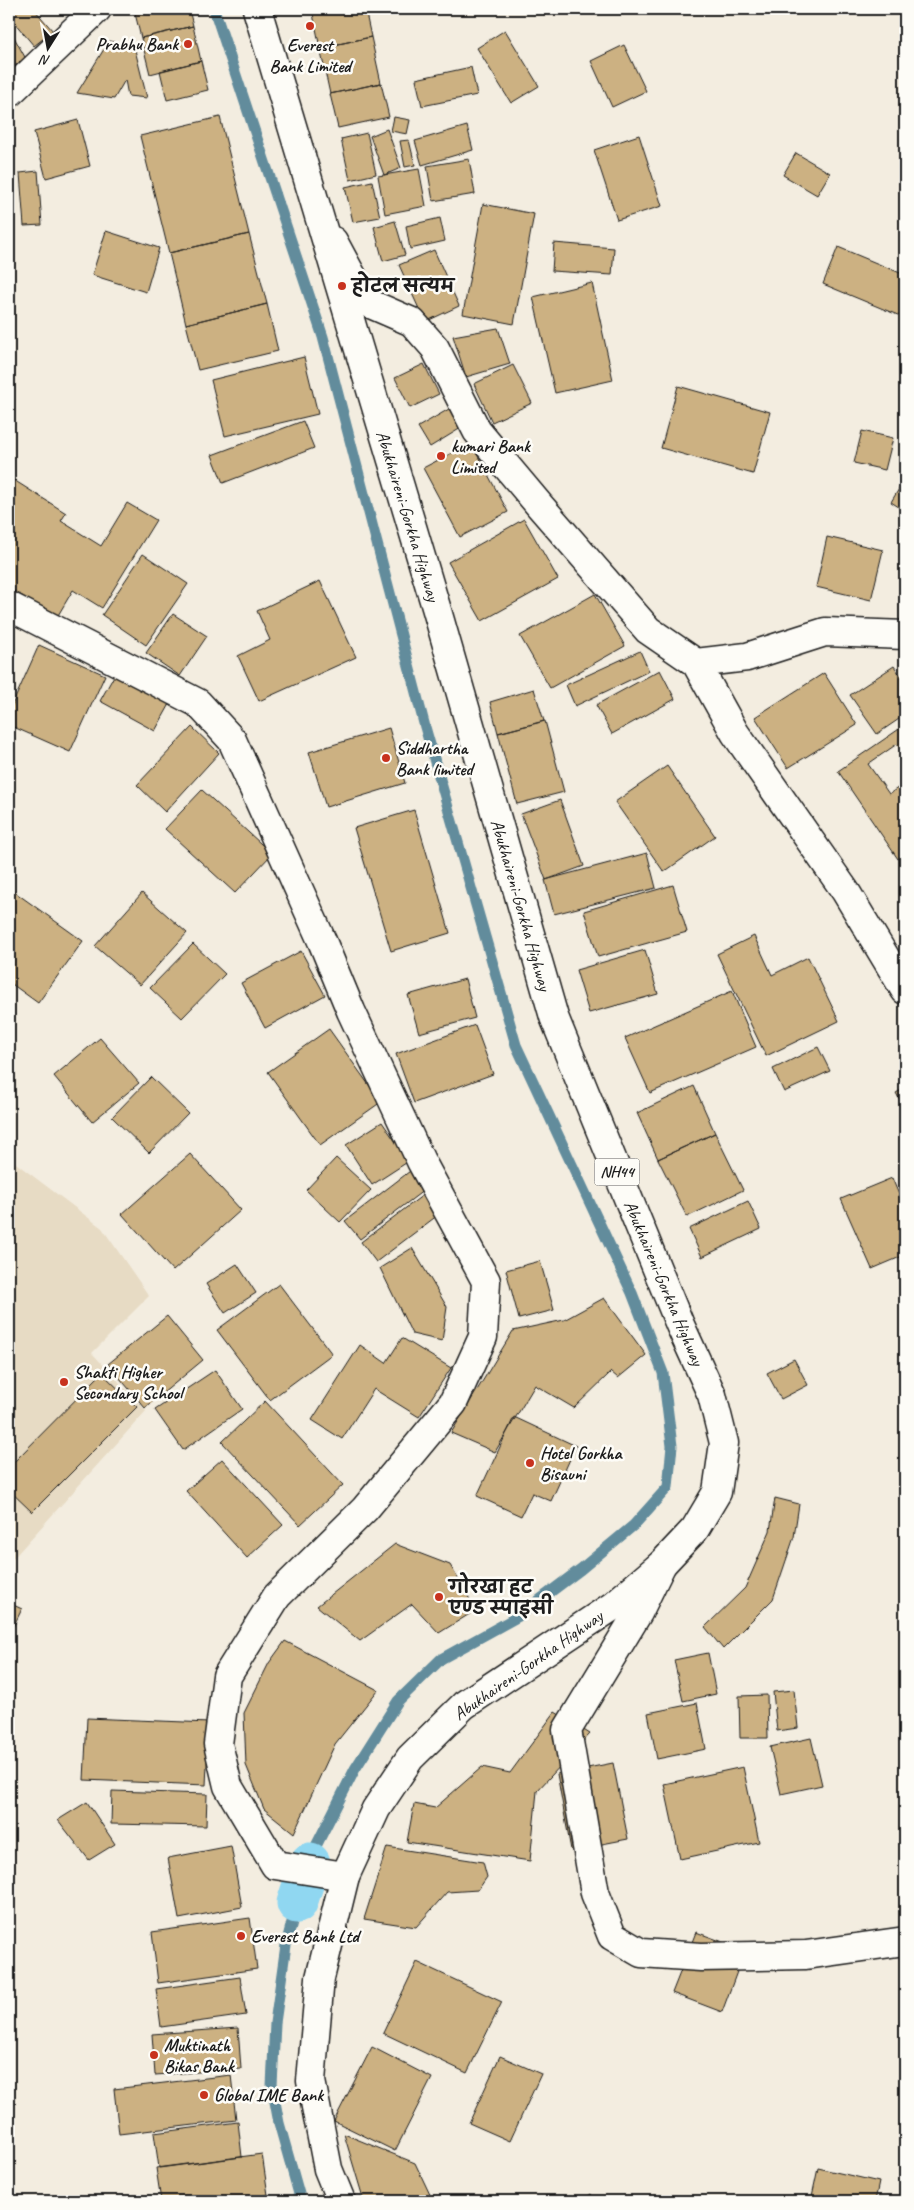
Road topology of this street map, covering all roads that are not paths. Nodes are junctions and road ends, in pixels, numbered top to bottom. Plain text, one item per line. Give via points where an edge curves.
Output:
1 (97, 9) edge
2 (257, 9) edge
3 (9, 93) edge
4 (319, 216) junction
5 (9, 606) edge
6 (905, 635) edge
7 (696, 664) junction
8 (905, 990) edge
9 (662, 1564) junction
10 (345, 1876) junction
11 (905, 1941) edge
12 (341, 2201) edge

1 - 3 street
2 - 4 street, Abukhaireni-Gorkha Highway / NH44
4 - 7 street via 366,302 412,322 435,348 477,431 527,492 648,630
4 - 9 street, Abukhaireni-Gorkha Highway / NH44 via 554,1017 714,1403 724,1444 717,1492 695,1529
5 - 10 street via 198,703 232,740 417,1152 486,1281 483,1338 453,1403 365,1509 277,1596 227,1676 218,1744 228,1786 275,1865
6 - 7 street via 824,632 747,657
7 - 8 street via 735,734 846,892
9 - 10 street, Abukhaireni-Gorkha Highway / NH44 via 613,1606 464,1705 410,1758 376,1810
9 - 11 street via 638,1613 567,1730 595,1893 612,1936 641,1953 700,1957 806,1955
10 - 12 street, Abukhaireni-Gorkha Highway / NH44 via 320,1978 312,2081 328,2169

